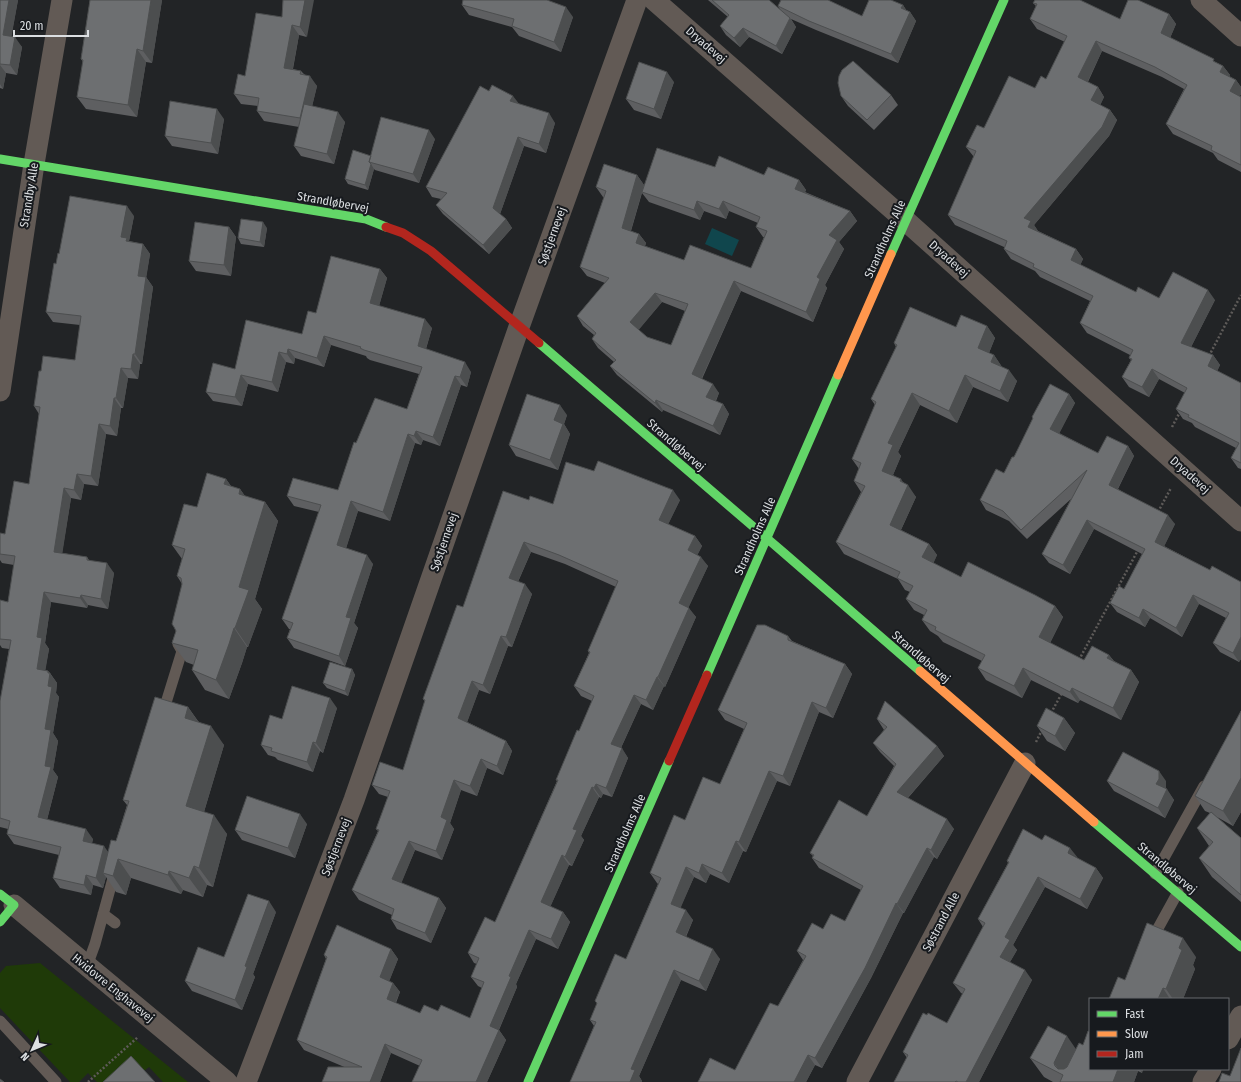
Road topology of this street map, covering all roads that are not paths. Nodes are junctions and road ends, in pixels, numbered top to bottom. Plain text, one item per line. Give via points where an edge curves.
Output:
1 (62, 0) edge
2 (637, 0) edge
3 (654, 0) edge
4 (1004, 0) edge
5 (1201, 0) edge
6 (1241, 36) edge
7 (0, 159) edge
8 (34, 164) junction
9 (906, 221) junction
10 (519, 327) junction
11 (0, 391) edge
12 (1241, 521) edge
13 (767, 538) junction
14 (182, 630) edge
15 (154, 723) edge
16 (1025, 763) junction
17 (1207, 779) edge
18 (117, 861) edge
19 (1155, 874) junction
20 (1178, 892) junction
21 (7, 900) edge
22 (103, 914) junction
23 (0, 922) edge
24 (115, 923) dead end
25 (1241, 947) edge
26 (1145, 952) edge
27 (87, 966) junction
28 (1241, 1016) edge
29 (1, 1024) edge
30 (1229, 1037) edge
31 (1210, 1070) edge
32 (56, 1082) edge
33 (227, 1082) edge
34 (246, 1082) edge
35 (528, 1082) edge
36 (856, 1082) edge
37 (1204, 1082) edge

1 - 8 street, Strandby Alle
2 - 10 street, Søstjernevej
3 - 9 street, Dryadevej
4 - 9 street, Strandholms Alle
5 - 6 street
7 - 8 street, Strandløbervej
8 - 10 street, Strandløbervej via 366,219 403,233 431,251
8 - 11 street, Strandby Alle
9 - 12 street, Dryadevej
9 - 13 street, Strandholms Alle
10 - 13 street, Strandløbervej
10 - 34 street, Søstjernevej via 354,800
13 - 16 street, Strandløbervej
13 - 35 street, Strandholms Alle
14 - 15 lane via 178,644 182,651 165,706 156,715
16 - 19 street, Strandløbervej
16 - 36 street, Søstrand Alle
17 - 19 lane
18 - 22 lane
19 - 20 street, Strandløbervej
20 - 25 street, Strandløbervej
20 - 26 lane
21 - 23 street
21 - 27 street, Hvidovre Enghavevej
22 - 24 lane
22 - 27 lane
27 - 33 street, Hvidovre Enghavevej
28 - 30 street
29 - 32 lane
31 - 37 street

